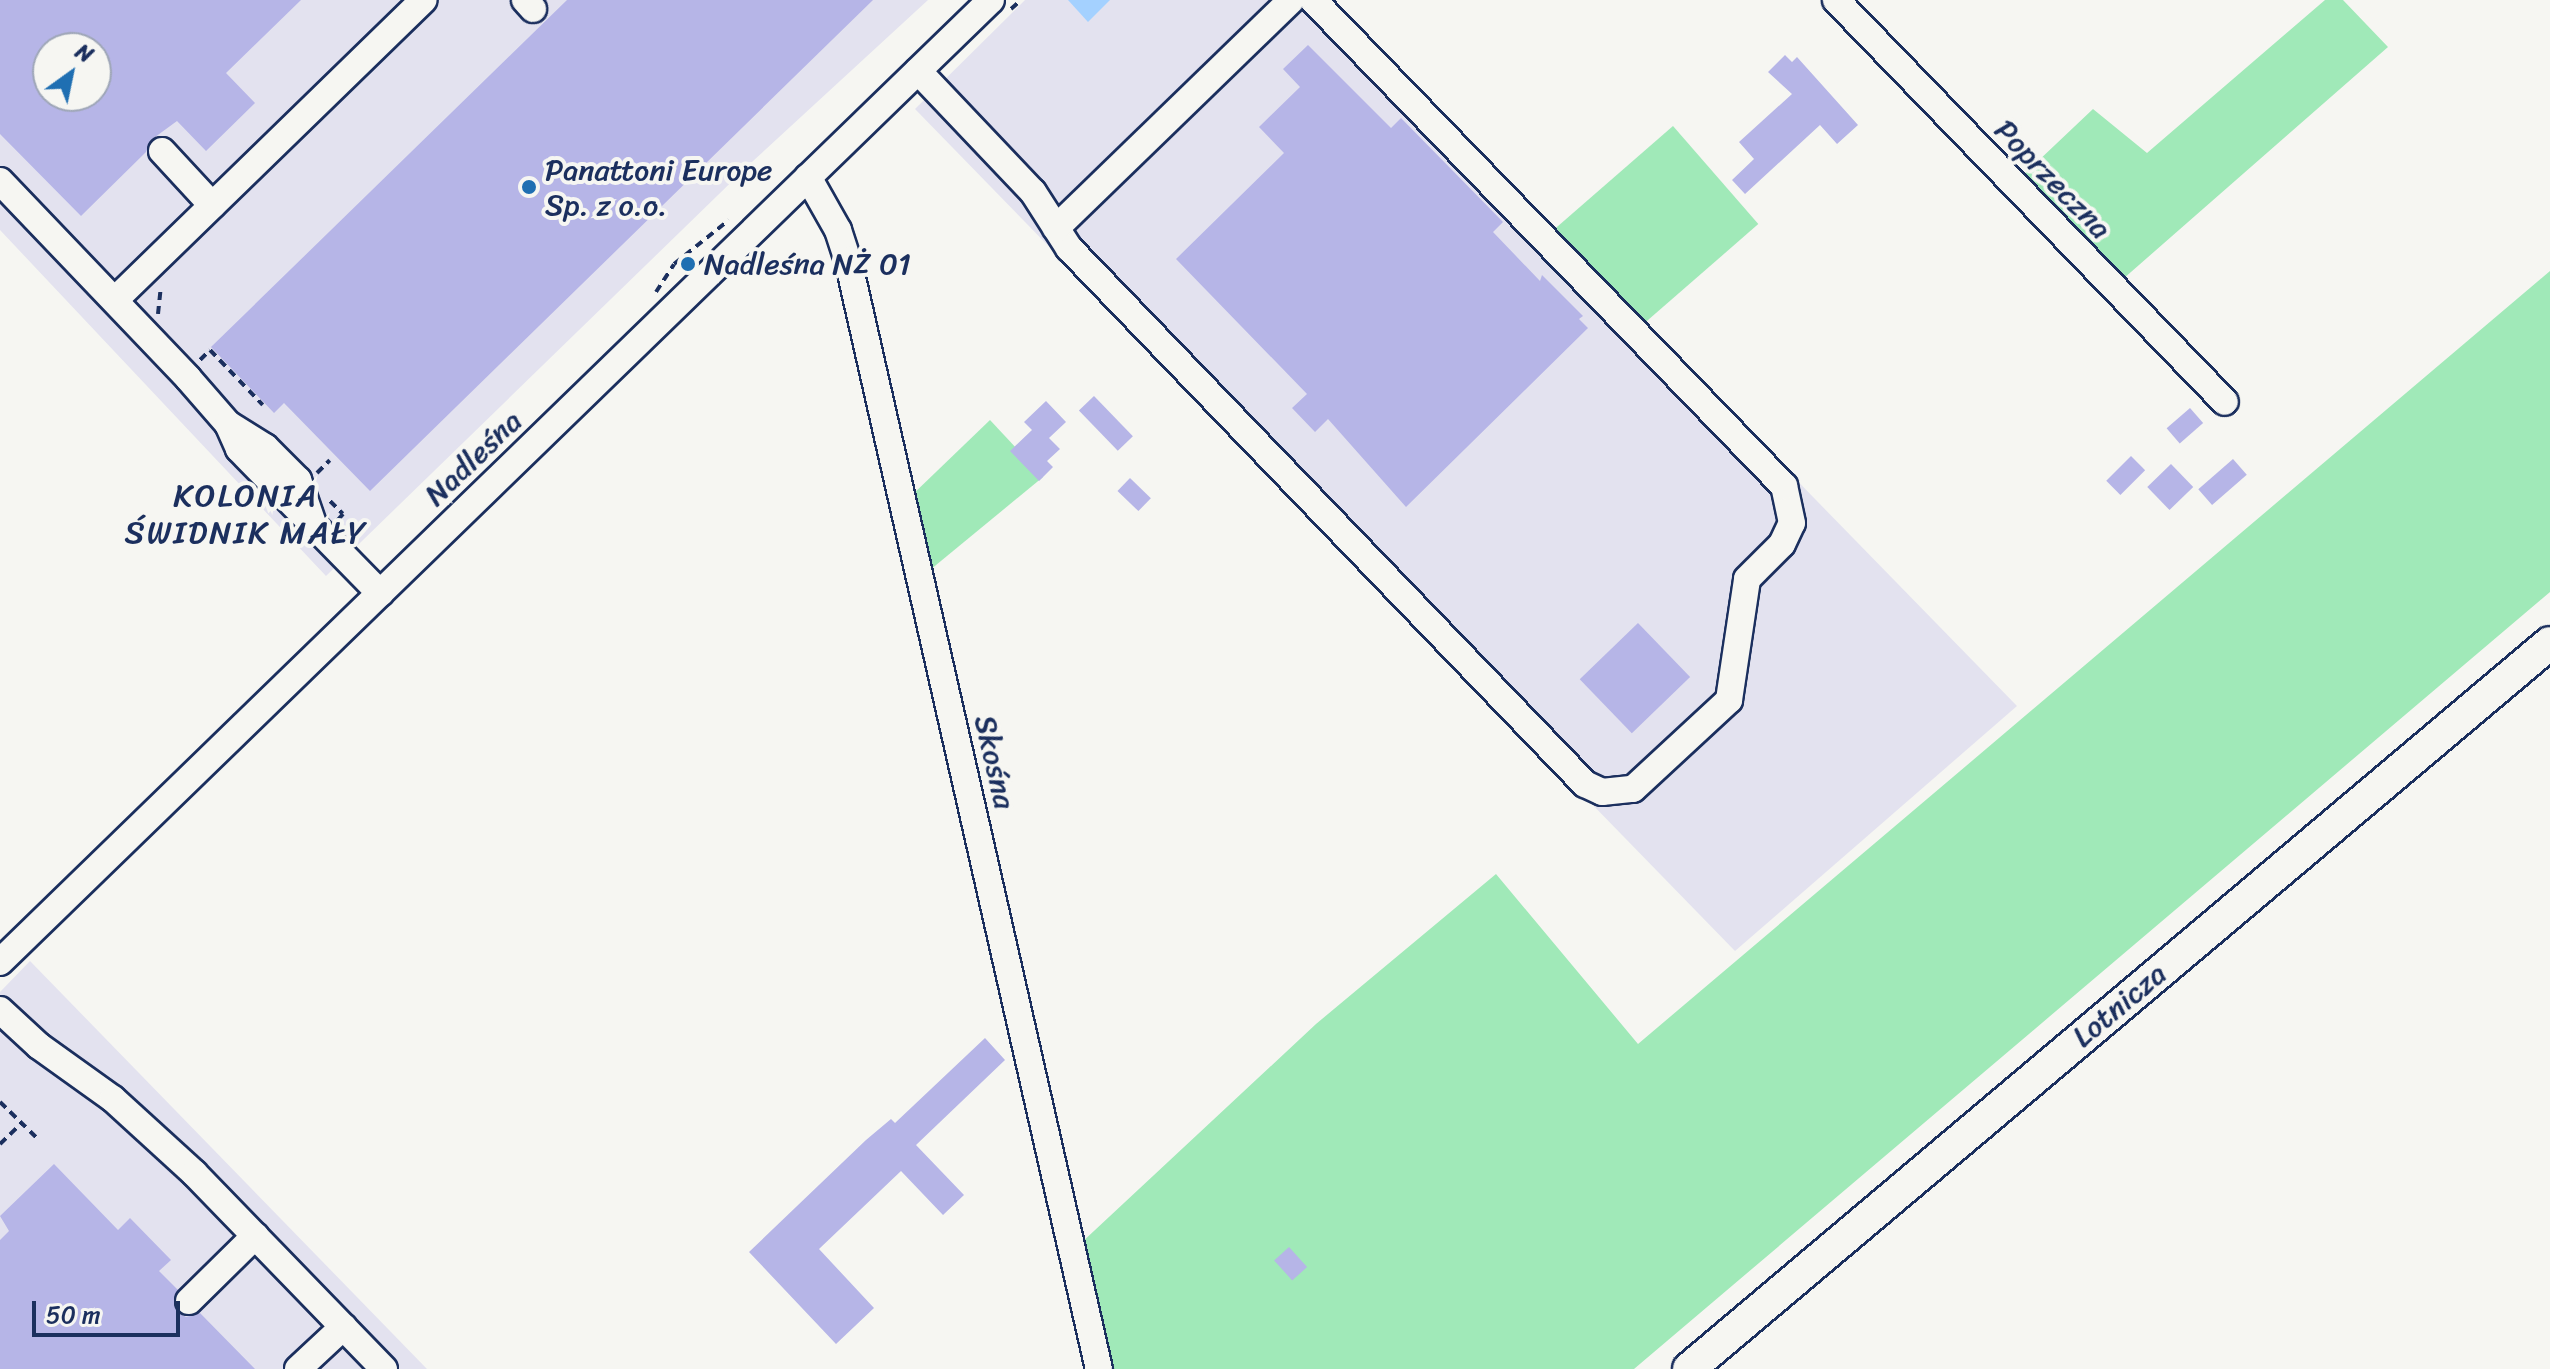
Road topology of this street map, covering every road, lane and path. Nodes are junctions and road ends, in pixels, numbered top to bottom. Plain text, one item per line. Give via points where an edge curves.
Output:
1 (423, 0) edge
2 (991, 0) edge
3 (1291, 0) edge
4 (1313, 0) edge
5 (1836, 0) edge
6 (918, 71) junction
7 (162, 151) dead end
8 (808, 177) junction
9 (0, 181) edge
10 (212, 205) junction
11 (1056, 228) junction
12 (116, 299) junction
13 (196, 365) dead end
14 (2225, 402) dead end
15 (263, 405) dead end
16 (380, 593) junction
17 (2550, 643) edge
18 (0, 962) edge
19 (0, 1010) edge
20 (0, 1102) edge
21 (22, 1123) junction
22 (39, 1140) dead end
23 (0, 1144) edge
24 (255, 1236) junction
25 (189, 1301) dead end
26 (343, 1327) junction
27 (298, 1369) edge
28 (384, 1369) edge
29 (1099, 1369) edge
30 (1689, 1369) edge

1 - 10 street
2 - 6 street, Nadleśna
3 - 11 street
4 - 11 street via 1784,486 1792,523 1782,544 1747,579 1729,700 1648,781 1618,794 1585,784 1116,298
5 - 14 street, Poprzeczna
6 - 8 street, Nadleśna
6 - 11 street via 1033,192
7 - 10 street
8 - 16 street, Nadleśna
8 - 29 street, Skośna via 848,260
9 - 12 street
10 - 12 street
12 - 16 street via 228,424 239,449
13 - 15 path via 210,350
16 - 18 street, Nadleśna
17 - 30 main road, Lotnicza
19 - 24 street via 48,1053 113,1099
20 - 21 path
21 - 22 path
21 - 23 path
24 - 25 street
24 - 26 street
26 - 27 street
26 - 28 street

